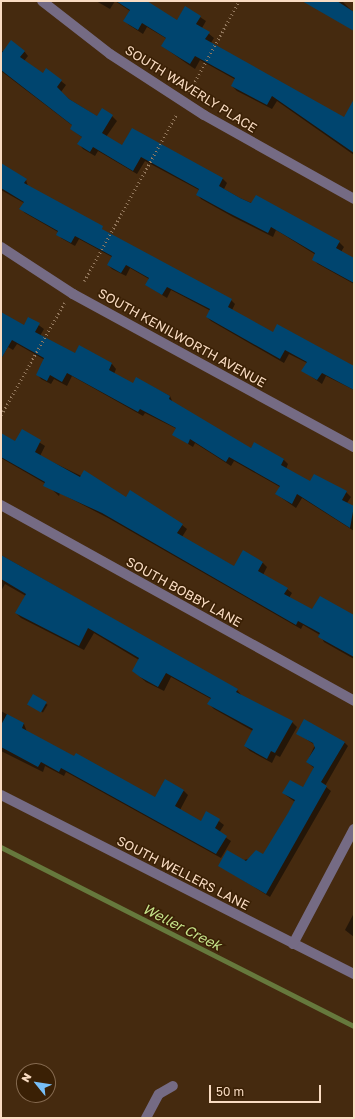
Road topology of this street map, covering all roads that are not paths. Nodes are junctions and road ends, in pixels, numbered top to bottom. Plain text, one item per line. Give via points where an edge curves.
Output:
1 (42, 1) edge
2 (354, 199) edge
3 (1, 247) edge
4 (354, 447) edge
5 (1, 505) edge
6 (354, 701) edge
7 (1, 795) edge
8 (354, 829) edge
9 (293, 944) junction
10 (354, 974) edge
11 (173, 1086) dead end
12 (146, 1118) edge

1 - 2 street, SOUTH WAVERLY PLACE via 110,54 204,115
3 - 4 street, SOUTH KENILWORTH AVENUE via 73,294
5 - 6 street, SOUTH BOBBY LANE
7 - 9 street, SOUTH WELLERS LANE
8 - 9 street
9 - 10 street, SOUTH WELLERS LANE
11 - 12 street via 159,1094

